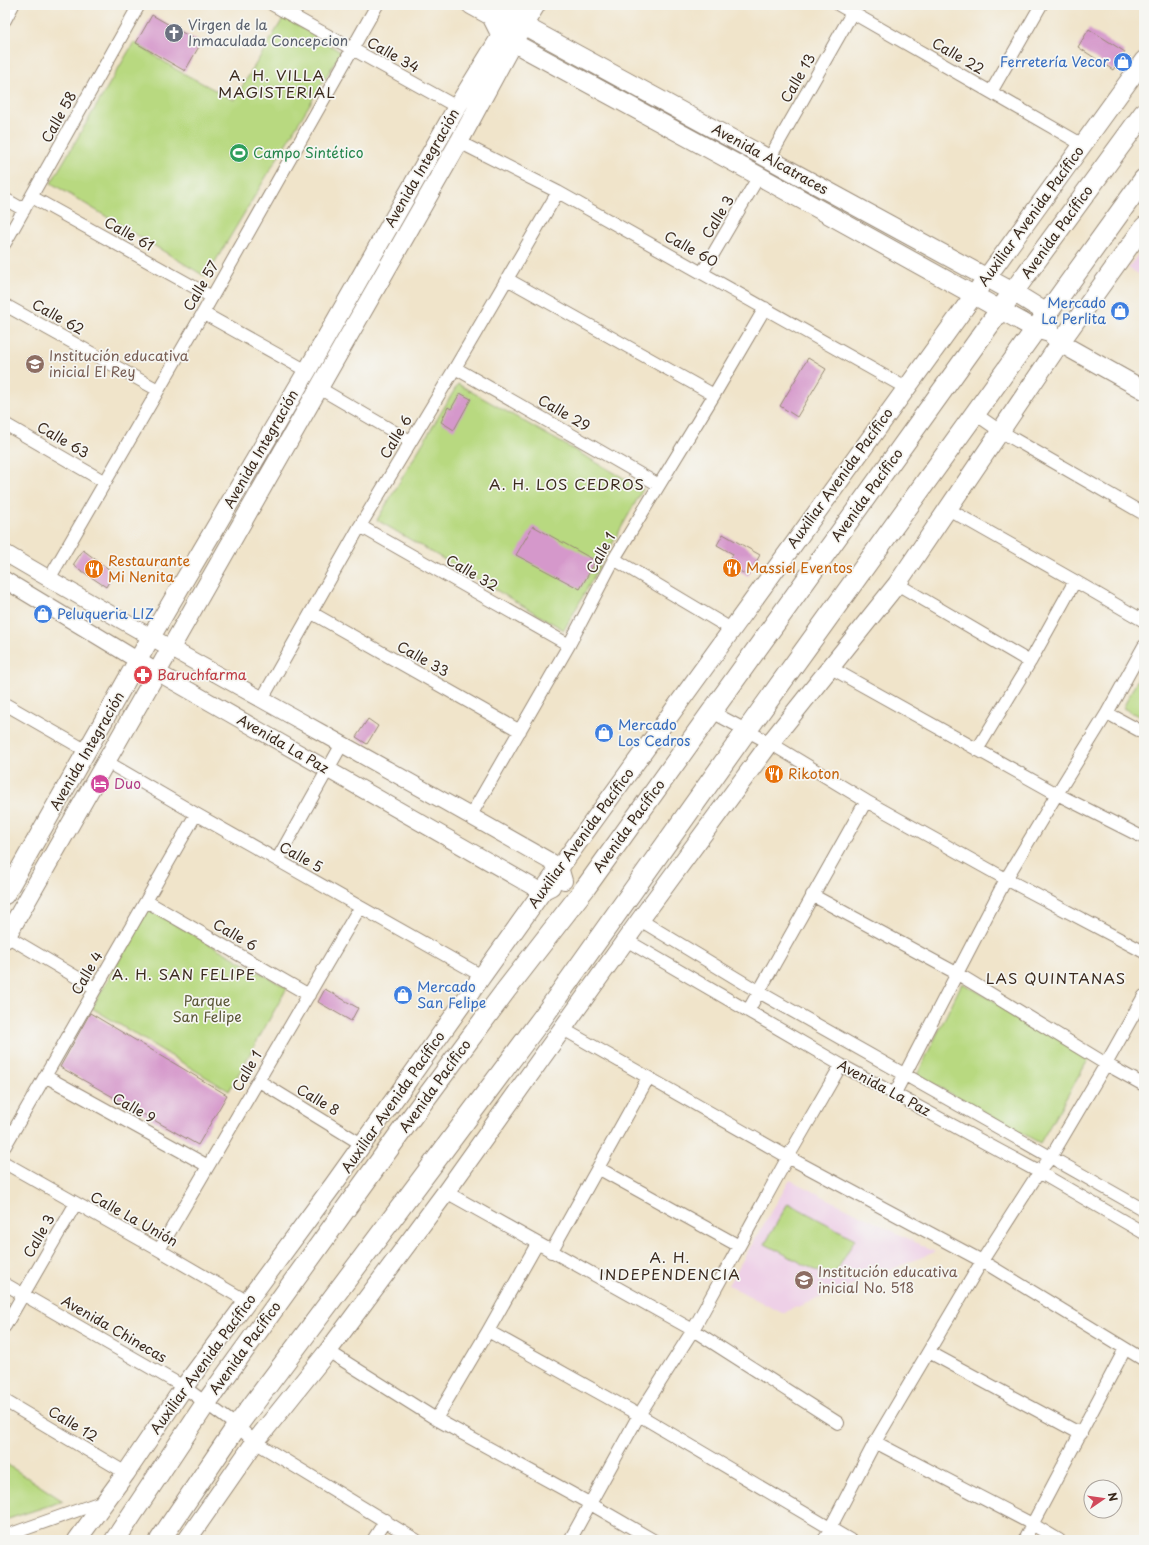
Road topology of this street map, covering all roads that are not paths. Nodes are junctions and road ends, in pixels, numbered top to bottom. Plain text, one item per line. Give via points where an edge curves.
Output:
1 (14, 5) edge
2 (139, 5) edge
3 (273, 5) edge
4 (377, 5) edge
5 (471, 5) edge
6 (536, 5) edge
7 (839, 5) edge
8 (1041, 5) edge
9 (852, 13) junction
10 (490, 16) junction
11 (519, 16) edge
12 (5, 20) edge
13 (507, 39) junction
14 (351, 50) junction
15 (1144, 60) edge
16 (991, 92) junction
17 (456, 107) junction
18 (1144, 113) edge
19 (459, 142) junction
20 (1083, 145) junction
21 (769, 159) junction
22 (759, 176) junction
23 (1144, 179) edge
24 (558, 192) junction
25 (32, 197) junction
26 (5, 199) edge
27 (24, 210) junction
28 (1144, 226) edge
29 (5, 243) edge
30 (702, 273) junction
31 (987, 277) junction
32 (507, 280) junction
33 (1013, 292) junction
34 (973, 295) junction
35 (212, 297) junction
36 (5, 305) edge
37 (765, 308) junction
38 (1000, 310) junction
39 (203, 313) junction
40 (1047, 313) junction
41 (1048, 335) junction
42 (455, 368) junction
43 (307, 371) junction
44 (319, 388) junction
45 (906, 388) junction
46 (158, 390) junction
47 (1144, 390) edge
48 (714, 395) junction
49 (974, 413) junction
50 (5, 424) edge
51 (1000, 431) junction
52 (410, 442) junction
53 (105, 482) junction
54 (659, 485) junction
55 (948, 509) junction
56 (1144, 514) edge
57 (360, 526) junction
58 (5, 553) edge
59 (614, 558) junction
60 (49, 579) junction
61 (5, 580) edge
62 (1075, 581) junction
63 (897, 584) junction
64 (312, 613) junction
65 (1144, 621) edge
66 (731, 630) junction
67 (151, 637) junction
68 (569, 646) junction
69 (1144, 646) edge
70 (170, 648) junction
71 (138, 661) junction
72 (1030, 662) junction
73 (831, 668) junction
74 (157, 672) junction
75 (262, 699) junction
76 (5, 704) edge
77 (712, 712) junction
78 (1107, 713) junction
79 (747, 730) junction
80 (520, 731) junction
81 (1144, 733) edge
82 (770, 743) junction
83 (342, 744) junction
84 (977, 750) junction
85 (87, 751) junction
86 (107, 762) junction
87 (329, 770) junction
88 (1057, 794) junction
89 (866, 802) junction
90 (196, 814) junction
91 (471, 815) junction
92 (1144, 838) edge
93 (277, 860) junction
94 (562, 874) junction
95 (1006, 879) junction
96 (586, 887) junction
97 (542, 892) junction
98 (5, 895) edge
99 (812, 895) junction
100 (146, 900) junction
101 (360, 907) junction
102 (640, 920) junction
103 (6, 937) edge
104 (626, 940) junction
105 (1144, 952) edge
106 (958, 974) junction
107 (482, 976) junction
108 (96, 988) junction
109 (759, 992) junction
110 (309, 995) junction
111 (1144, 996) edge
112 (748, 1011) junction
113 (563, 1029) junction
114 (1106, 1064) junction
115 (841, 1065) junction
116 (906, 1075) junction
117 (45, 1076) junction
118 (648, 1078) junction
119 (258, 1081) junction
120 (1144, 1085) edge
121 (895, 1093) junction
122 (363, 1145) junction
123 (5, 1146) edge
124 (788, 1157) junction
125 (1051, 1157) junction
126 (5, 1163) edge
127 (208, 1166) junction
128 (598, 1168) junction
129 (1039, 1172) junction
130 (446, 1192) junction
131 (76, 1203) junction
132 (1144, 1210) edge
133 (1144, 1232) edge
134 (537, 1244) junction
135 (739, 1246) junction
136 (159, 1250) junction
137 (551, 1252) junction
138 (982, 1261) junction
139 (5, 1284) edge
140 (24, 1294) junction
141 (248, 1302) junction
142 (5, 1326) edge
143 (693, 1330) junction
144 (488, 1331) junction
145 (1125, 1349) junction
146 (328, 1351) junction
147 (929, 1352) junction
148 (1144, 1360) edge
149 (184, 1387) junction
150 (5, 1401) edge
151 (206, 1403) junction
152 (639, 1414) junction
153 (436, 1419) junction
154 (838, 1423) dead end
155 (237, 1426) junction
156 (1081, 1434) junction
157 (255, 1442) junction
158 (875, 1442) junction
159 (126, 1473) junction
160 (104, 1501) junction
161 (589, 1503) junction
162 (386, 1520) junction
163 (1032, 1524) junction
164 (830, 1528) junction
165 (5, 1536) edge
166 (77, 1540) edge
167 (115, 1540) edge
168 (160, 1540) edge
169 (187, 1540) edge
170 (373, 1540) edge
171 (416, 1540) edge
172 (570, 1540) edge
173 (653, 1540) edge
174 (824, 1540) edge
175 (850, 1540) edge
176 (1024, 1540) edge
177 (1059, 1540) edge

1 - 12 street
2 - 25 street, Calle 58
3 - 14 street, Calle 34
4 - 14 street, Calle 57
5 - 10 main road, Avenida Alcatraces
6 - 11 main road, Avenida Integración
7 - 9 street, Calle 22
8 - 16 street
9 - 16 street, Calle 22
9 - 21 street, Calle 13
10 - 11 main road, Avenida Alcatraces
10 - 13 main road
11 - 13 main road, Avenida Integración
11 - 21 main road, Avenida Alcatraces
13 - 17 main road, Avenida Integración
13 - 19 main road
13 - 22 main road
14 - 17 street, Calle 34
14 - 35 street, Calle 57
15 - 20 main road, Auxiliar Avenida Pacífico
16 - 20 street, Calle 22
17 - 43 main road, Avenida Integración
18 - 33 main road, Avenida Pacífico
19 - 24 street, Calle 60
19 - 44 main road
20 - 31 main road, Auxiliar Avenida Pacífico
21 - 31 main road, Avenida Alcatraces
22 - 30 street, Calle 3
22 - 34 main road
23 - 40 main road
24 - 30 street, Calle 60
24 - 32 street, Calle 6
25 - 27 street, Calle 58
25 - 35 street, Calle 61
26 - 27 street
27 - 29 street, Calle 58
28 - 41 main road
30 - 37 street, Calle 60
31 - 33 main road, Avenida Alcatraces
31 - 34 main road, Auxiliar Avenida Pacífico
32 - 42 street, Calle 6
32 - 48 street
33 - 38 main road, Avenida Pacífico
33 - 40 main road, Avenida Alcatraces
34 - 38 main road
34 - 45 main road, Auxiliar Avenida Pacífico
35 - 39 street, Calle 57
36 - 46 street, Calle 62
37 - 45 street, Calle 60
37 - 48 street, Calle 1
38 - 41 main road
38 - 77 main road, Avenida Pacífico
39 - 43 street
39 - 46 street, Calle 57
40 - 41 main road
41 - 47 main road
41 - 49 main road
41 - 51 main road
42 - 52 street, Calle 6
42 - 54 street, Calle 29
43 - 67 main road, Avenida Integración
44 - 52 street
44 - 70 main road
45 - 66 main road, Auxiliar Avenida Pacífico
46 - 53 street, Calle 57
48 - 54 street, Calle 1
49 - 51 street
49 - 79 main road
50 - 53 street, Calle 63
51 - 55 main road
51 - 56 street
52 - 57 street, Calle 6
53 - 60 street, Calle 57
54 - 59 street, Calle 1
55 - 62 street
55 - 63 main road
57 - 64 street, Calle 6
57 - 68 street, Calle 32
58 - 60 street
59 - 66 street
59 - 68 street, Calle 1
60 - 67 street
61 - 71 street, Avenida La Paz
62 - 65 street
62 - 72 street
63 - 72 street
63 - 73 main road
64 - 75 street, Calle 6
64 - 80 street, Calle 33
66 - 94 main road, Auxiliar Avenida Pacífico
67 - 70 street
67 - 71 main road, Avenida Integración
68 - 80 street, Calle 1
69 - 78 street
70 - 74 main road
70 - 75 street
71 - 74 street, Avenida La Paz
71 - 85 main road, Avenida Integración
72 - 84 street
73 - 82 main road
73 - 84 street
74 - 86 main road
74 - 87 street, Avenida La Paz
75 - 83 street
76 - 85 street
77 - 79 street
77 - 96 main road, Avenida Pacífico
78 - 81 street
78 - 88 street
79 - 82 street
79 - 155 main road via 543,1017
80 - 91 street, Calle 1
82 - 89 street
82 - 102 main road
83 - 87 street
83 - 91 street
84 - 88 street
85 - 98 main road, Avenida Integración
86 - 90 street, Calle 5
86 - 103 main road
87 - 93 street
87 - 97 street, Avenida La Paz
88 - 92 street
88 - 95 street
89 - 95 street
89 - 99 street
90 - 93 street, Calle 5
90 - 100 street, Calle 4
91 - 94 street
93 - 101 street, Calle 5
94 - 96 street
94 - 97 main road, Auxiliar Avenida Pacífico
95 - 105 street
95 - 106 street
96 - 151 main road, Avenida Pacífico via 408,1122
97 - 107 main road, Auxiliar Avenida Pacífico
99 - 106 street
99 - 109 street
100 - 108 street, Calle 4
100 - 110 street, Calle 6
101 - 107 street, Calle 5
101 - 110 street, Calle 1
102 - 104 main road
102 - 109 street
103 - 108 street
104 - 112 street, Avenida La Paz
104 - 113 main road
106 - 114 street
106 - 116 street
107 - 122 main road, Auxiliar Avenida Pacífico
108 - 117 street, Calle 4
109 - 112 street
109 - 116 street
110 - 119 street, Calle 1
111 - 114 street
112 - 115 street, Avenida La Paz
113 - 118 street
113 - 130 main road
114 - 120 street
114 - 125 street
115 - 121 street, Avenida La Paz
115 - 124 street
116 - 121 street
116 - 125 street
117 - 123 street, Calle 4
117 - 127 street, Calle 9
118 - 124 street
118 - 128 street
119 - 122 street, Calle 8
119 - 127 street, Calle 1
121 - 129 street, Avenida La Paz
122 - 141 main road, Auxiliar Avenida Pacífico
124 - 135 street
124 - 138 street
125 - 129 street
125 - 132 street
126 - 131 street, Calle La Unión
127 - 136 street, Calle 1
128 - 135 street
128 - 137 street
129 - 133 street, Avenida La Paz
129 - 138 street
130 - 134 street
130 - 146 main road
131 - 136 street, Calle La Unión
131 - 140 street, Calle 3
134 - 137 street
134 - 144 street
135 - 143 street
136 - 141 street, Calle La Unión
137 - 143 street
138 - 145 street
138 - 147 street
139 - 140 street, Avenida Chinecas
140 - 142 street, Calle 3
140 - 149 street, Avenida Chinecas
141 - 149 main road, Auxiliar Avenida Pacífico
143 - 152 street
143 - 154 street
144 - 152 street
144 - 153 street
145 - 148 street
145 - 156 street
146 - 153 street
146 - 157 main road
147 - 156 street
147 - 158 street
149 - 151 street, Avenida Chinecas
149 - 159 main road, Auxiliar Avenida Pacífico
150 - 159 street, Calle 12
151 - 155 street, Avenida Chinecas
151 - 167 main road, Avenida Pacífico
152 - 161 street
152 - 164 street
153 - 161 street
155 - 157 street
155 - 168 main road
156 - 163 street
157 - 162 street
157 - 169 main road
158 - 163 street
158 - 164 street
159 - 160 main road, Auxiliar Avenida Pacífico
160 - 165 street
160 - 166 main road, Auxiliar Avenida Pacífico
161 - 172 street
161 - 173 street
162 - 170 street
162 - 171 street
163 - 176 street
163 - 177 street
164 - 174 street
164 - 175 street

